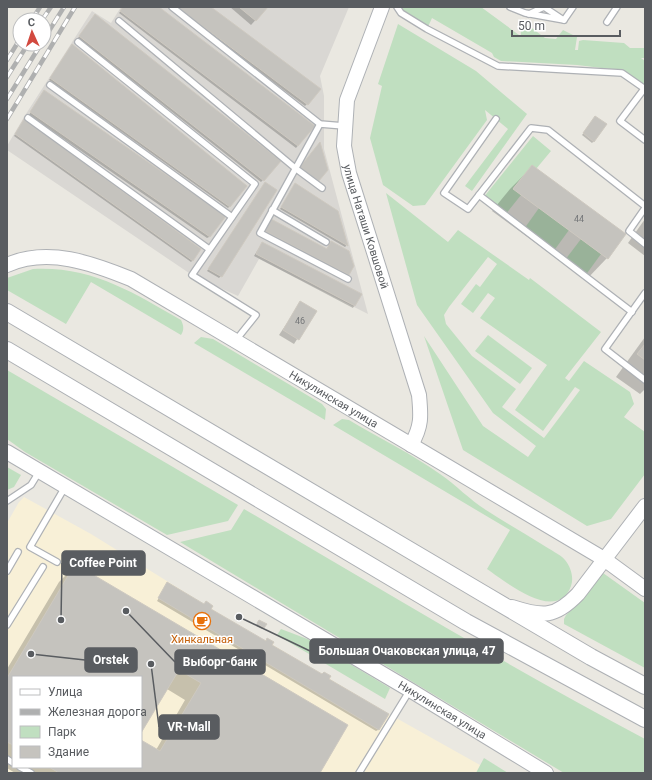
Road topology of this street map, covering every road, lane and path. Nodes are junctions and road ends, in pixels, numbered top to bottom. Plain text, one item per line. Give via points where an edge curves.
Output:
1 (172, 7) edge
2 (382, 7) edge
3 (397, 7) edge
4 (510, 7) edge
5 (534, 7) edge
6 (573, 7) edge
7 (617, 7) edge
8 (564, 20) junction
9 (119, 21) dead end
10 (607, 22) dead end
11 (78, 42) dead end
12 (50, 85) dead end
13 (645, 89) edge
14 (28, 118) dead end
15 (496, 119) dead end
16 (320, 124) junction
17 (344, 126) junction
18 (645, 140) edge
19 (295, 168) junction
20 (322, 188) dead end
21 (479, 195) junction
22 (645, 207) edge
23 (272, 210) junction
24 (232, 217) junction
25 (326, 242) dead end
26 (645, 244) edge
27 (209, 249) junction
28 (7, 265) edge
29 (348, 279) dead end
30 (645, 293) edge
31 (7, 312) edge
32 (632, 312) junction
33 (236, 341) junction
34 (7, 350) edge
35 (645, 380) edge
36 (411, 445) junction
37 (7, 452) edge
38 (40, 471) junction
39 (66, 485) junction
40 (7, 501) edge
41 (645, 506) edge
42 (18, 552) dead end
43 (604, 559) junction
44 (57, 562) dead end
45 (43, 567) dead end
46 (7, 571) edge
47 (645, 589) edge
48 (499, 603) junction
49 (7, 625) edge
50 (645, 686) edge
51 (410, 690) junction
52 (645, 720) edge
53 (22, 768) edge
54 (31, 773) edge
55 (359, 773) edge
56 (546, 773) edge

1 - 16 lane
2 - 17 street, улица Наташи Ковшовой via 347,100
3 - 13 lane via 401,13 427,29 498,66 622,73
4 - 8 lane via 525,13
5 - 8 lane via 529,14 544,7
6 - 8 lane
7 - 10 lane
9 - 19 lane
11 - 24 lane via 255,184
12 - 24 lane
13 - 18 lane via 620,121
14 - 27 lane
15 - 21 lane via 444,192 468,209
16 - 17 lane
16 - 19 lane
17 - 36 street, улица Наташи Ковшовой via 344,146 349,173 419,395 419,432
19 - 20 lane
19 - 23 lane
21 - 22 lane via 531,128 548,130
21 - 32 lane
22 - 26 lane via 629,231
23 - 25 lane
23 - 29 lane via 260,233
24 - 27 lane
27 - 33 lane via 192,275 256,315
28 - 33 street, Никулинская улица via 32,258 51,257 98,265 131,279
30 - 32 lane
31 - 48 main road
32 - 35 lane via 605,349
33 - 36 street, Никулинская улица
34 - 52 main road via 466,622
36 - 43 street, Никулинская улица
37 - 38 street, Никулинская улица
38 - 39 street, Никулинская улица
38 - 40 lane via 31,485
39 - 44 lane via 30,547
39 - 51 street, Никулинская улица
41 - 43 street
42 - 46 lane
43 - 47 street, Никулинская улица
43 - 48 street via 578,594 558,612 528,612
45 - 49 lane
48 - 50 main road
51 - 55 lane
51 - 56 street, Никулинская улица
53 - 54 lane

